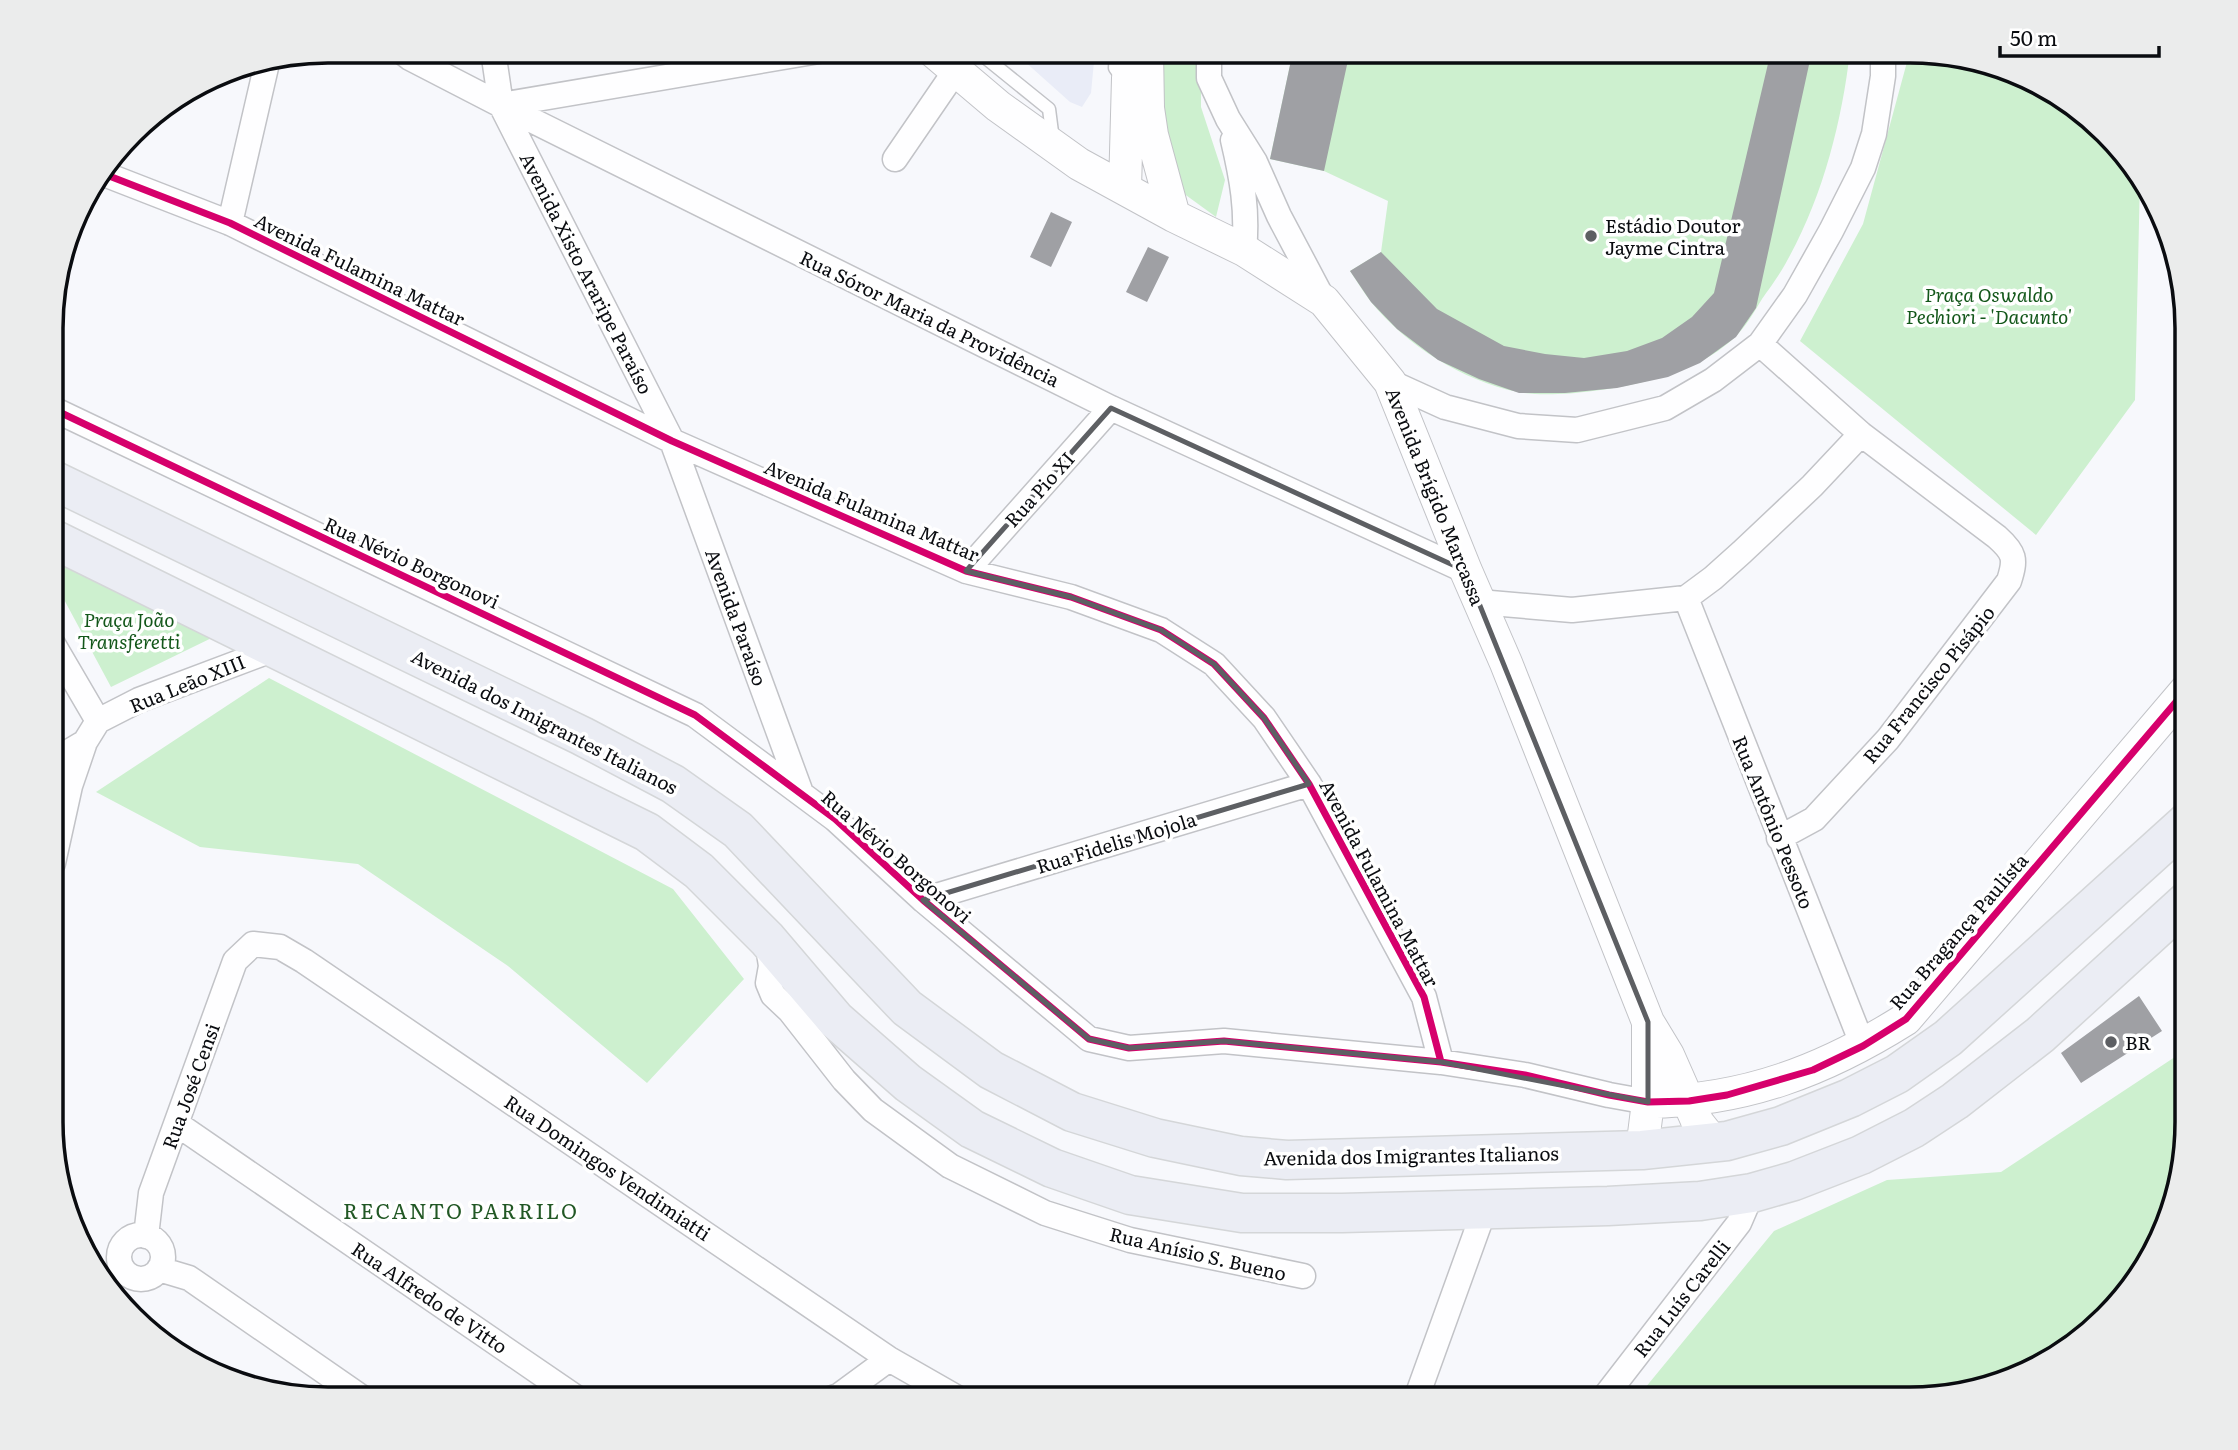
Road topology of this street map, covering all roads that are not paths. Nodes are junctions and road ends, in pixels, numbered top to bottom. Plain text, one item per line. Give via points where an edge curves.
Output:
1 (420, 63) edge
2 (495, 63) edge
3 (748, 63) edge
4 (944, 63) edge
5 (947, 63) edge
6 (1115, 63) edge
7 (1128, 63) edge
8 (1147, 63) edge
9 (1209, 63) edge
10 (1883, 63) edge
11 (265, 71) edge
12 (1128, 96) junction
13 (501, 105) junction
14 (1228, 119) junction
15 (1067, 155) junction
16 (895, 159) dead end
17 (112, 176) edge
18 (1125, 189) junction
19 (1174, 216) junction
20 (230, 223) junction
21 (1244, 250) junction
22 (1324, 301) junction
23 (1759, 344) junction
24 (1390, 382) junction
25 (1111, 408) junction
26 (63, 414) edge
27 (1861, 434) junction
28 (672, 441) junction
29 (63, 485) edge
30 (111, 508) junction
31 (63, 535) edge
32 (63, 543) edge
33 (966, 571) junction
34 (1466, 571) junction
35 (1686, 598) junction
36 (1479, 602) junction
37 (277, 648) junction
38 (63, 661) edge
39 (2175, 703) edge
40 (98, 721) junction
41 (85, 742) junction
42 (63, 755) edge
43 (1309, 784) junction
44 (801, 793) junction
45 (63, 818) edge
46 (2175, 833) edge
47 (1779, 838) junction
48 (923, 900) junction
49 (2175, 912) edge
50 (767, 939) junction
51 (253, 944) joint
52 (1648, 1022) junction
53 (1863, 1046) junction
54 (1936, 1047) junction
55 (1441, 1062) junction
56 (1968, 1093) junction
57 (1689, 1101) junction
58 (1648, 1102) junction
59 (177, 1124) junction
60 (1713, 1142) junction
61 (1642, 1150) junction
62 (1287, 1160) junction
63 (1752, 1193) junction
64 (1485, 1208) junction
65 (1242, 1213) junction
66 (146, 1236) junction
67 (159, 1269) junction
68 (114, 1274) edge
69 (1303, 1276) dead end
70 (889, 1359) junction
71 (347, 1387) edge
72 (561, 1387) edge
73 (851, 1387) edge
74 (938, 1387) edge
75 (1420, 1387) edge
76 (1612, 1387) edge

1 - 13 street, Rua Sóror Maria da Providência
2 - 13 street, Avenida Xisto Araripe Paraíso
3 - 13 street
4 - 16 street
5 - 15 street, Avenida Brígido Marcassa
6 - 12 lane
7 - 12 street
8 - 19 street via 1147,108
9 - 14 street via 1209,78
10 - 23 street via 1874,134 1863,168 1795,295
11 - 20 street
12 - 15 street via 1106,140
12 - 18 street
13 - 25 street, Rua Sóror Maria da Providência
13 - 28 street, Avenida Xisto Araripe Paraíso
14 - 21 street via 1244,188
14 - 22 street via 1255,162
15 - 18 street, Avenida Brígido Marcassa
17 - 20 street, Avenida Fulamina Mattar
18 - 19 street, Avenida Brígido Marcassa
19 - 21 street, Avenida Brígido Marcassa
20 - 28 street, Avenida Fulamina Mattar
21 - 22 street, Avenida Brígido Marcassa
22 - 24 street, Avenida Brígido Marcassa
23 - 24 street via 1713,380 1665,408 1577,430 1518,426 1445,407
23 - 27 street
24 - 34 street, Avenida Brígido Marcassa
25 - 33 street, Rua Pio XI
25 - 34 street, Rua Sóror Maria da Providência
26 - 44 street, Rua Névio Borgonovi via 695,715
27 - 35 street via 1742,552
27 - 47 street, Rua Francisco Pisápio via 2009,548 2014,564 2009,581 1888,739 1814,819
28 - 33 street, Avenida Fulamina Mattar
28 - 44 street, Avenida Paraíso
29 - 30 main road, Avenida dos Imigrantes Italianos
30 - 31 main road via 105,522
30 - 62 main road, Avenida dos Imigrantes Italianos via 673,784 738,830 907,1008 991,1070 1072,1112 1155,1138 1241,1156
32 - 37 main road
33 - 43 street, Avenida Fulamina Mattar via 1071,597 1161,630 1214,664 1264,718
34 - 36 street, Avenida Brígido Marcassa
35 - 36 street via 1572,611
35 - 47 street, Rua Antônio Pessoto
36 - 52 street, Avenida Brígido Marcassa
37 - 40 street, Rua Leão XIII via 139,700
37 - 50 main road via 647,832 699,871
38 - 40 street
39 - 53 street, Rua Bragança Paulista via 1906,1018
40 - 41 street
41 - 42 street
41 - 45 street
43 - 48 street, Rua Fidelis Mojola
43 - 55 street, Avenida Fulamina Mattar via 1424,997
44 - 48 street, Rua Névio Borgonovi
46 - 54 main road, Avenida dos Imigrantes Italianos
47 - 53 street, Rua Antônio Pessoto
48 - 55 street, Rua Névio Borgonovi via 1089,1039 1129,1048 1224,1041
49 - 56 main road via 2040,1035
50 - 65 main road via 836,1020 908,1083 972,1129 1052,1168 1130,1195
50 - 69 street, Rua Anísio S. Bueno via 768,983 773,995 873,1110 950,1166 1045,1213 1130,1240
51 - 59 street, Rua José Censi via 235,961
51 - 70 street, Rua Domingos Vendimiatti via 280,947 304,961
52 - 57 street, Avenida Brígido Marcassa
52 - 58 street, Avenida Brígido Marcassa
53 - 57 street, Rua Bragança Paulista via 1813,1070
54 - 56 main road
54 - 60 main road, Avenida dos Imigrantes Italianos via 1850,1098 1781,1126
55 - 58 street, Rua Névio Borgonovi
56 - 63 main road via 1861,1155
57 - 58 street, Rua Bragança Paulista
57 - 60 street, Avenida Brígido Marcassa
58 - 61 street, Avenida Brígido Marcassa
59 - 66 street, Rua José Censi via 151,1193
59 - 72 street, Rua Alfredo de Vitto
60 - 61 main road, Avenida dos Imigrantes Italianos
61 - 62 main road, Avenida dos Imigrantes Italianos
62 - 65 main road via 1243,1173 1238,1185
63 - 64 main road via 1700,1201
63 - 76 street, Rua Luís Carelli via 1739,1223
64 - 65 main road
64 - 75 street
66 - 67 street via 161,1249
66 - 68 street via 133,1237 122,1245
67 - 68 street via 143,1279
67 - 71 street via 189,1278
70 - 73 street
70 - 74 street, Rua Domingos Vendimiatti

